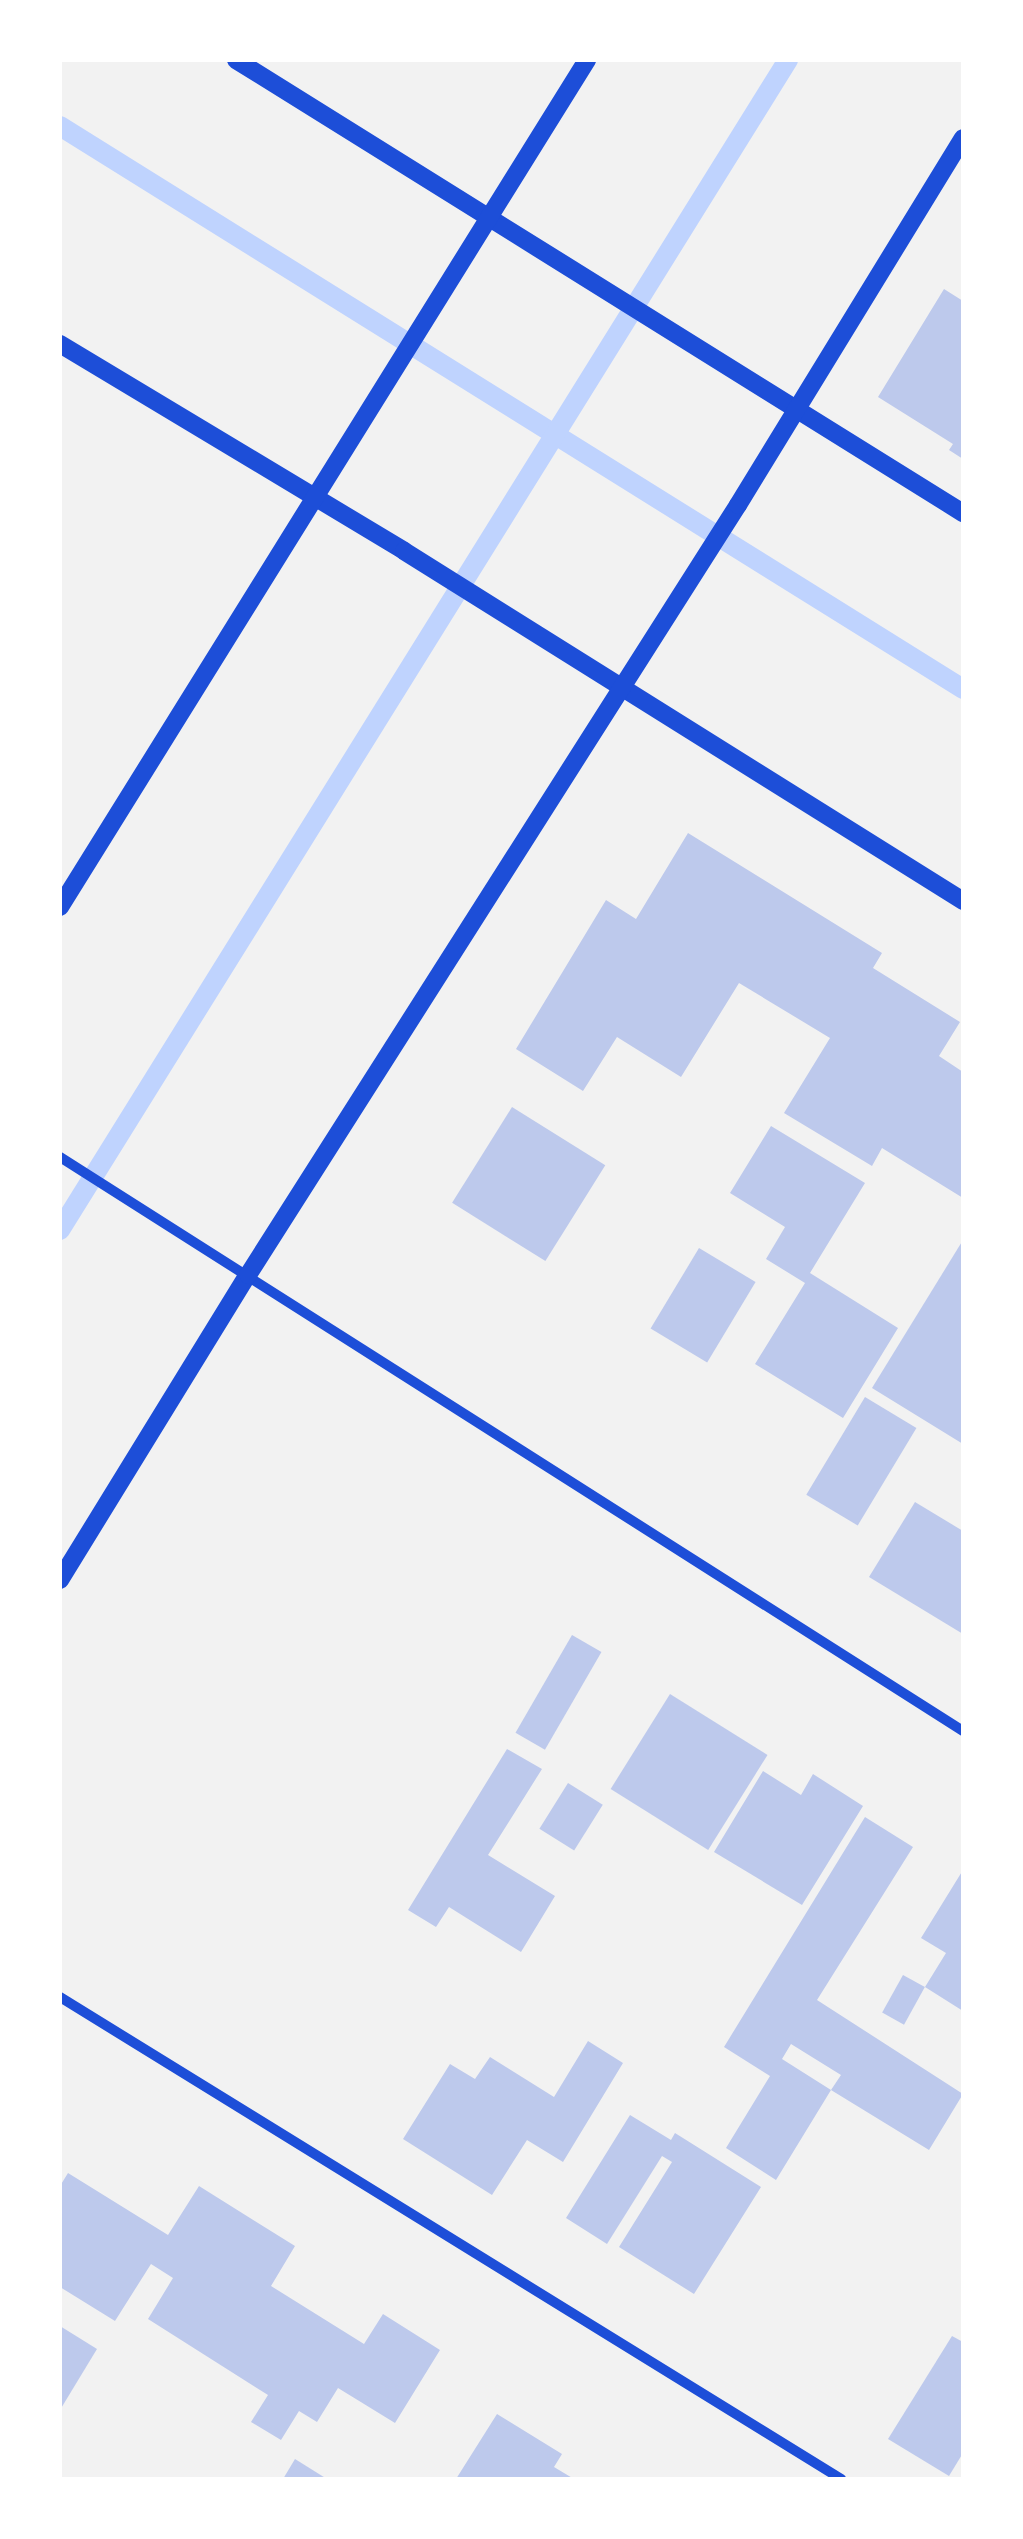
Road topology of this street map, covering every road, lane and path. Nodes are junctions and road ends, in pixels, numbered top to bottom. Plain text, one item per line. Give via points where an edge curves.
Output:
1 (236, 60) edge
2 (587, 60) edge
3 (963, 138) edge
4 (489, 218) junction
5 (60, 344) edge
6 (795, 408) junction
7 (314, 500) junction
8 (963, 513) edge
9 (620, 688) junction
10 (963, 901) edge
11 (60, 907) edge
12 (60, 1157) edge
13 (248, 1274) junction
14 (60, 1580) edge
15 (963, 1731) edge
16 (60, 1997) edge
17 (842, 2479) edge

1 - 4 street
2 - 4 street
3 - 6 street
4 - 6 street
4 - 7 street
5 - 7 street
6 - 8 street
6 - 9 street
7 - 9 street
7 - 11 street
9 - 10 street
9 - 13 street
12 - 13 street
13 - 14 street
13 - 15 street
16 - 17 street

